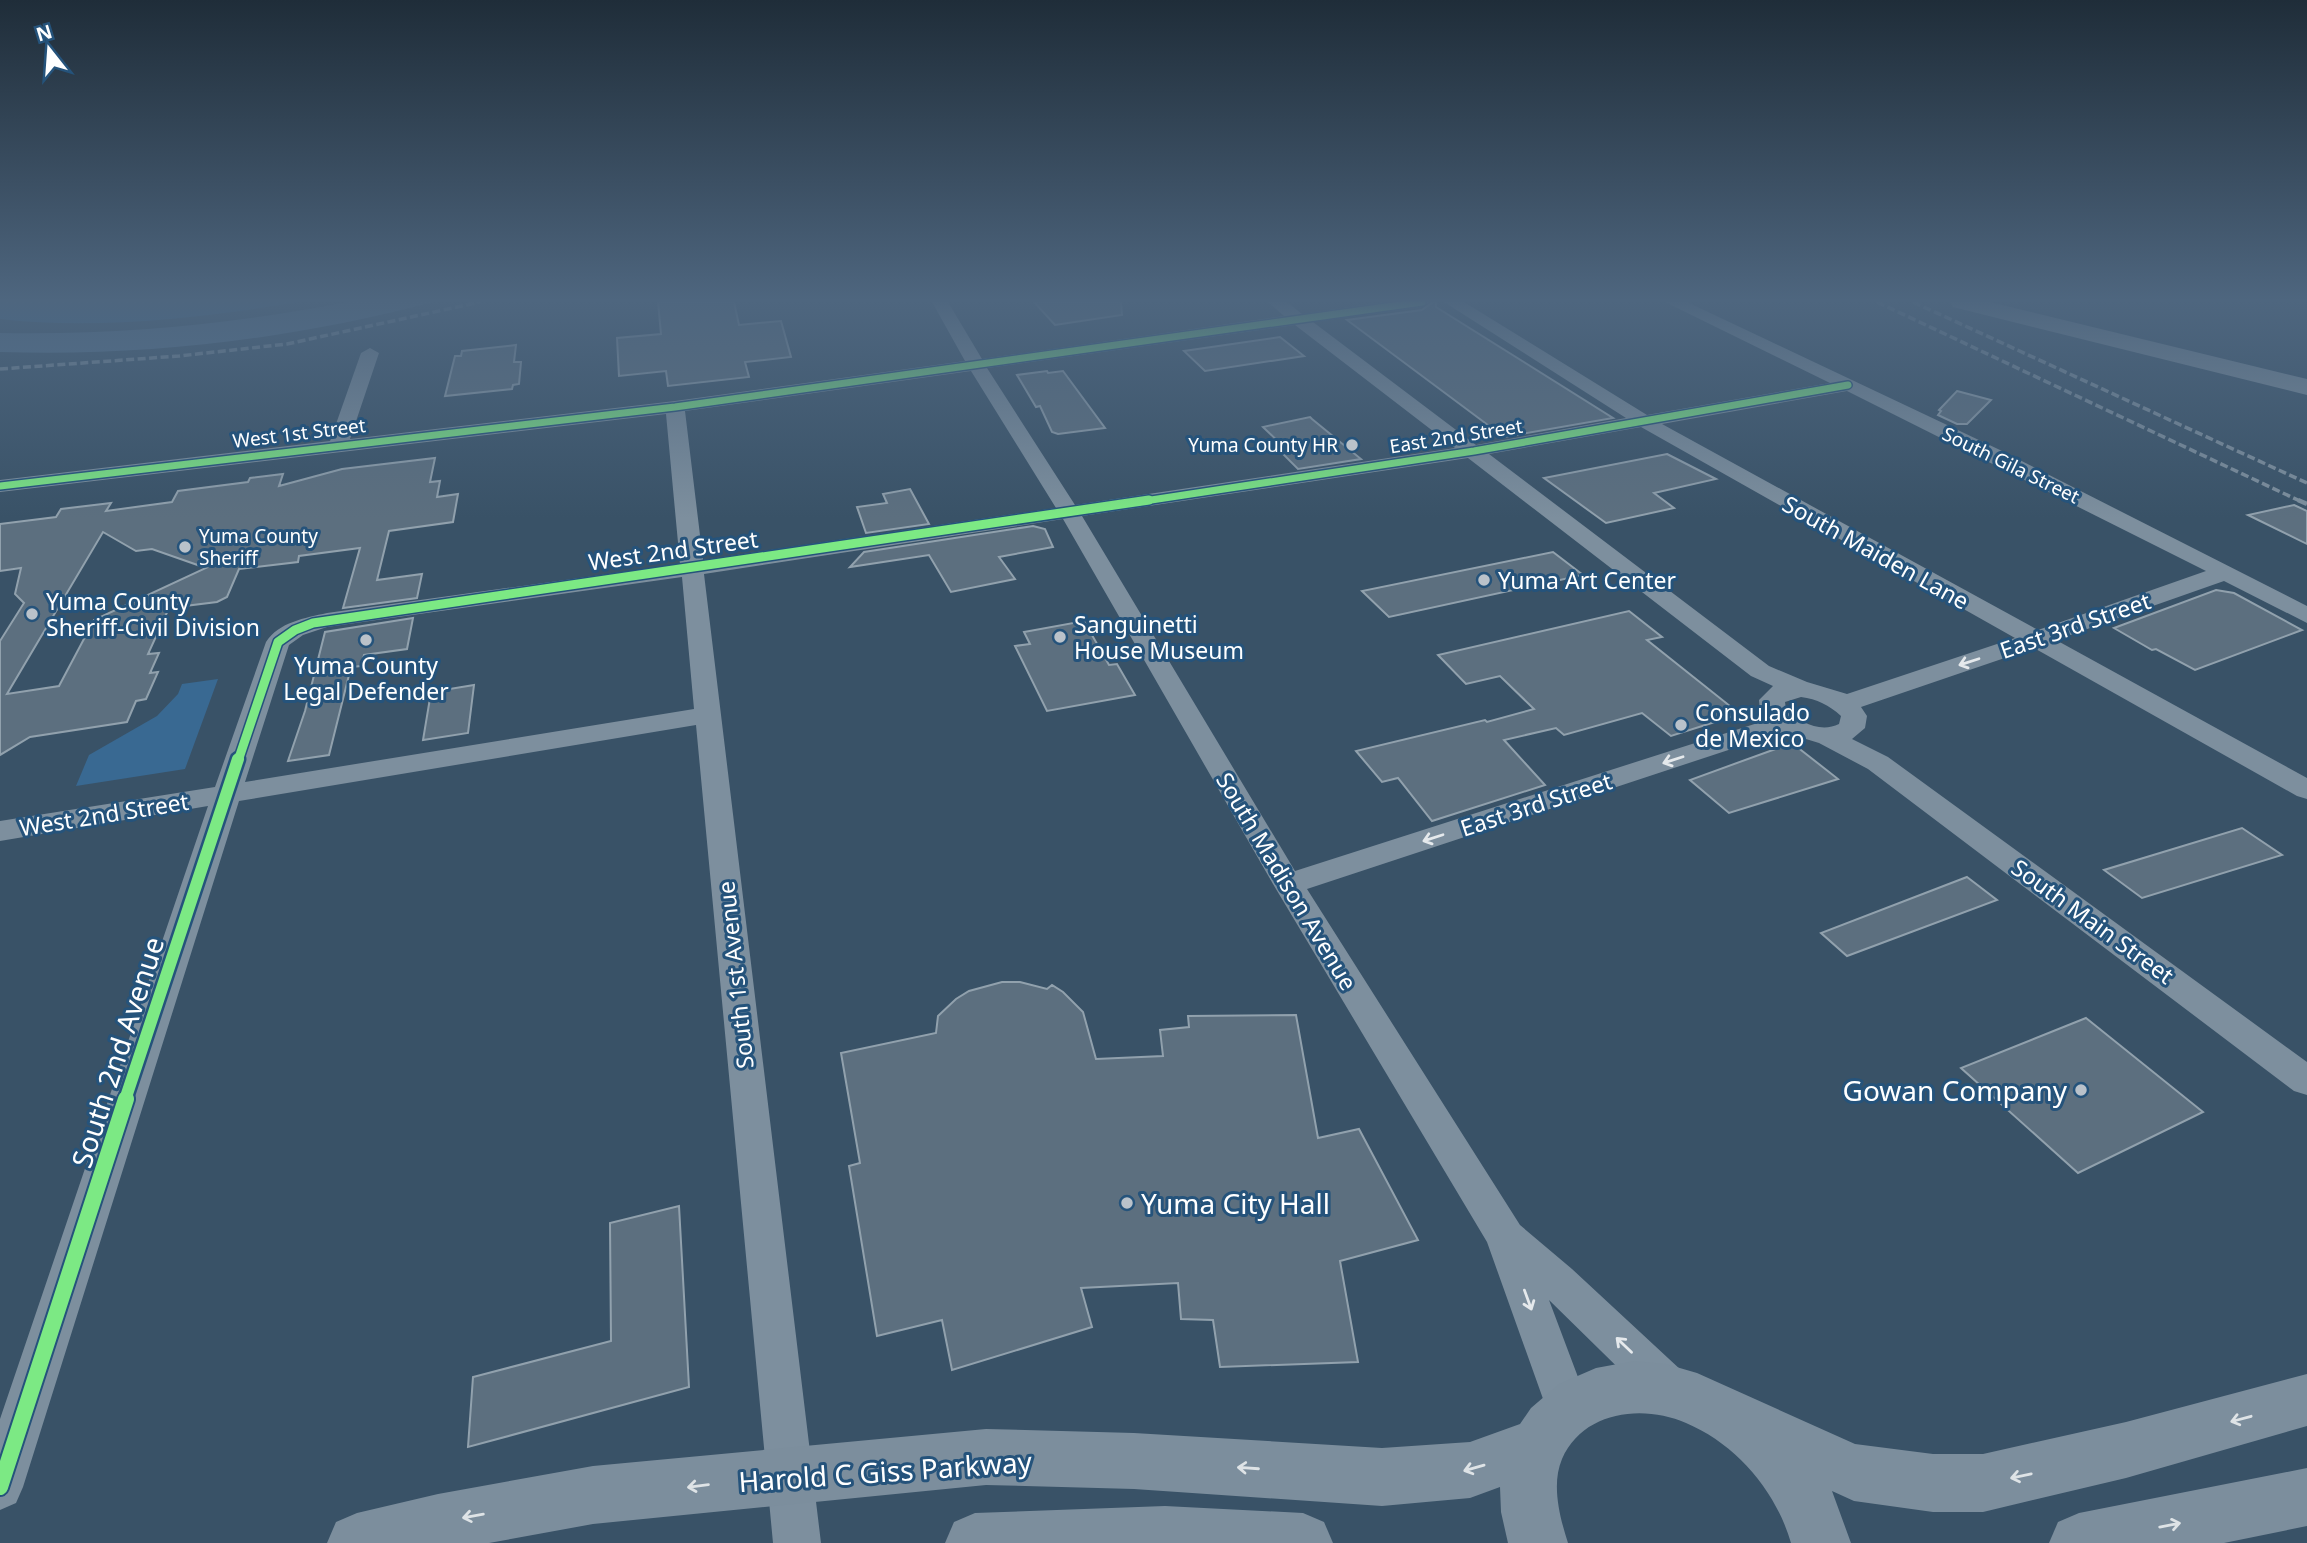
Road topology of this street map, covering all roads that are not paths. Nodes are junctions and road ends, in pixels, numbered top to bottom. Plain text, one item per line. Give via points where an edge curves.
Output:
1 (363, 374) edge
2 (918, 374) edge
3 (982, 374) edge
4 (1372, 374) edge
5 (1568, 374) edge
6 (1825, 374) edge
7 (2257, 374) edge
8 (1848, 385) junction
9 (2307, 387) edge
10 (675, 407) junction
11 (1645, 422) junction
12 (338, 446) junction
13 (1474, 451) junction
14 (0, 486) edge
15 (1069, 512) junction
16 (691, 569) junction
17 (2226, 572) junction
18 (2307, 616) edge
19 (285, 635) joint
20 (2034, 640) junction
21 (1760, 671) junction
22 (1801, 690) junction
23 (1778, 712) junction
24 (706, 715) junction
25 (1848, 716) junction
26 (1823, 735) junction
27 (1878, 762) junction
28 (2307, 790) edge
29 (228, 794) junction
30 (0, 831) edge
31 (1288, 884) junction
32 (2307, 1081) edge
33 (1505, 1236) junction
34 (1673, 1392) junction
35 (2307, 1400) edge
36 (1735, 1420) junction
37 (1553, 1427) junction
38 (790, 1475) junction
39 (0, 1487) edge
40 (2307, 1497) edge
41 (357, 1543) edge
42 (797, 1543) edge
43 (975, 1543) edge
44 (1303, 1543) edge
45 (1538, 1543) edge
46 (1821, 1543) edge
47 (2079, 1543) edge

1 - 12 street
2 - 10 street, West 1st Street
3 - 15 street, South Madison Avenue
4 - 13 street
5 - 11 street, South Maiden Lane
6 - 8 street, South Gila Street
7 - 9 highway
8 - 11 street, East 2nd Street
8 - 17 street, South Gila Street
10 - 12 street, West 1st Street
10 - 16 street, South 1st Avenue
11 - 13 street, East 2nd Street
11 - 20 street, South Maiden Lane
12 - 14 street, West 1st Street
13 - 15 street, East 2nd Street
13 - 21 street
15 - 16 street, West 2nd Street
15 - 31 street, South Madison Avenue
16 - 19 street, West 2nd Street via 327,620
16 - 24 street, South 1st Avenue
17 - 18 street, South Gila Street
17 - 20 street, East 3rd Street
19 - 29 street, South 2nd Avenue via 278,642
20 -> 25 street, East 3rd Street
20 - 28 street, South Maiden Lane
21 - 22 street
21 - 23 street
22 - 23 street, East 3rd Street via 1782,692
22 - 25 street via 1824,694
23 - 26 street, South Main Street via 1810,733
23 -> 31 street, East 3rd Street
24 - 29 street, West 2nd Street
24 - 38 street, South 1st Avenue
25 - 26 street, East 3rd Street via 1836,735
25 - 27 street, South Main Street
26 - 27 street, South Main Street
27 - 32 street, South Main Street
29 - 30 street, West 2nd Street
29 - 39 street, South 2nd Avenue
31 - 33 street, South Madison Avenue
34 -> 33 street
33 -> 37 street, South Madison Avenue
34 - 36 main road, Harold C Giss Parkway
34 - 37 main road, Harold C Giss Parkway via 1634,1387 1598,1392
35 -> 36 main road via 2113,1454 1983,1483 1933,1483 1854,1472
36 - 46 main road via 1773,1453 1803,1494
37 -> 38 main road, Harold C Giss Parkway via 1470,1470 1382,1477 986,1457
37 - 45 main road via 1529,1480 1531,1521
38 -> 41 main road, Harold C Giss Parkway via 593,1495 438,1522
38 - 42 street, South 1st Avenue
47 -> 40 main road
43 - 44 main road via 1165,1536

